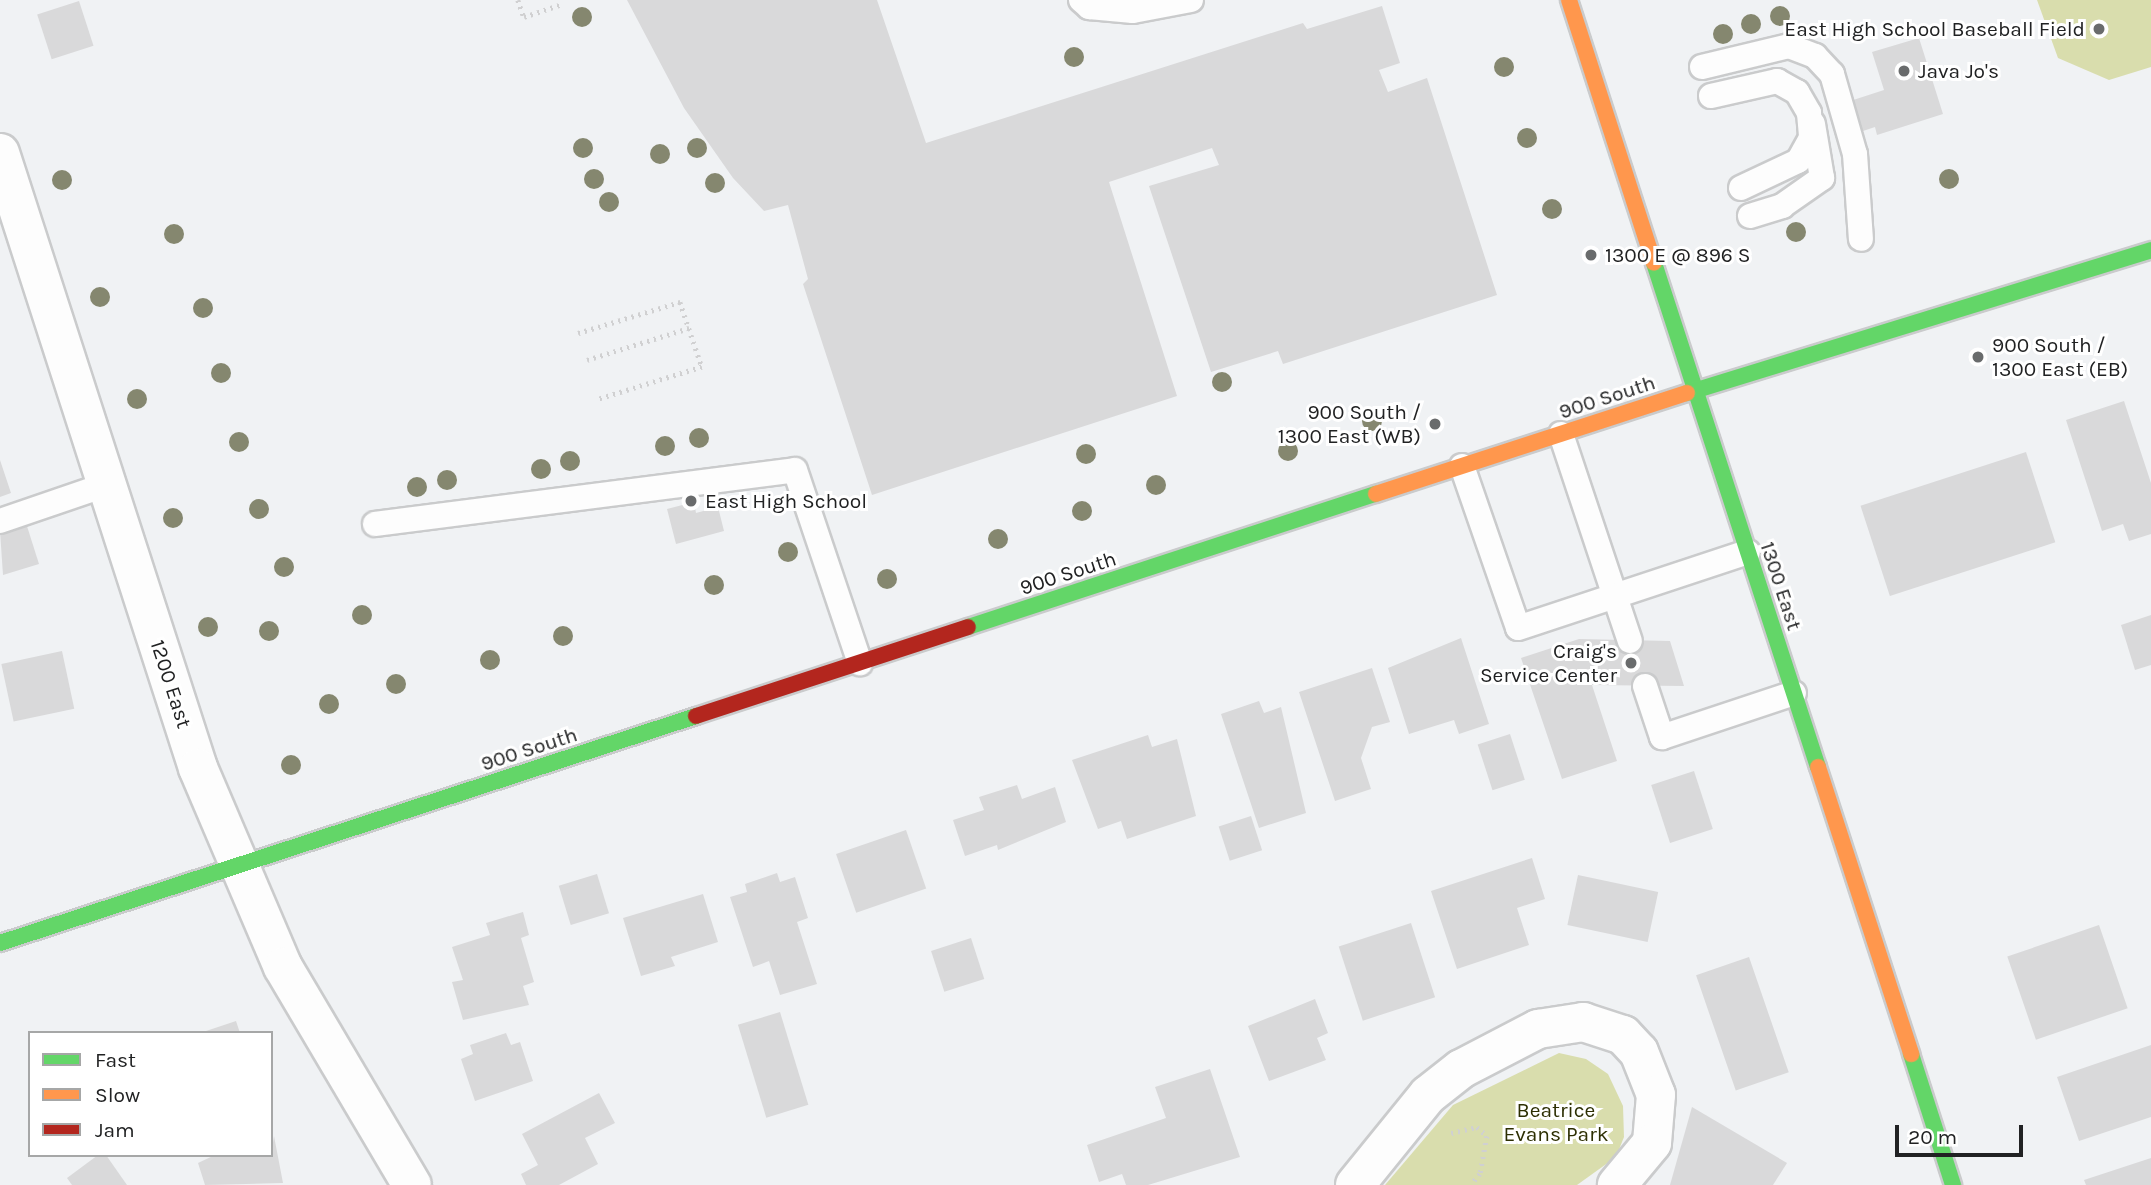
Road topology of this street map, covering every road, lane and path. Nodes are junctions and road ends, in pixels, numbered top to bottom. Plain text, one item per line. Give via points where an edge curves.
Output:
1 (518, 0) edge
2 (1080, 0) edge
3 (1191, 0) edge
4 (1569, 0) edge
5 (562, 4) dead end
6 (1702, 67) dead end
7 (1712, 96) dead end
8 (1809, 113) junction
9 (0, 153) edge
10 (1741, 188) dead end
11 (1750, 216) dead end
12 (1861, 239) dead end
13 (2151, 250) edge
14 (689, 328) junction
15 (578, 333) dead end
16 (587, 360) dead end
17 (1696, 391) junction
18 (599, 399) dead end
19 (1561, 434) junction
20 (1462, 466) junction
21 (108, 484) junction
22 (0, 521) edge
23 (375, 524) dead end
24 (1748, 552) junction
25 (1614, 596) junction
26 (1630, 642) dead end
27 (860, 663) junction
28 (1645, 686) dead end
29 (1794, 693) junction
30 (239, 866) junction
31 (0, 943) edge
32 (1443, 1135) dead end
33 (412, 1185) edge
34 (1355, 1185) edge
35 (1471, 1185) edge
36 (1617, 1185) edge
37 (1953, 1185) edge

1 - 5 path via 524,16
2 - 3 lane via 1089,7 1133,11
4 - 17 street, 1300 East
6 - 12 lane via 1789,46 1815,56 1832,74 1854,154
7 - 8 lane via 1777,81 1797,92
8 - 10 lane via 1811,138 1798,161
8 - 11 lane via 1821,146 1822,178 1782,206
9 - 21 street, 1200 East
13 - 17 street, 900 South
14 - 15 path via 680,302
14 - 16 path
14 - 18 path via 702,368
17 - 19 street, 900 South
17 - 24 street, 1300 East
19 - 20 street, 900 South
19 - 25 lane
20 - 25 lane via 1518,628
20 - 27 street, 900 South
21 - 22 lane
21 - 30 street, 1200 East via 198,768
23 - 27 lane via 795,470
24 - 25 lane
24 - 29 street, 1300 East
25 - 26 lane
27 - 30 street, 900 South
28 - 29 lane via 1662,737
29 - 37 street, 1300 East
30 - 31 street, 900 South
30 - 33 street, 1200 East via 283,967
32 - 35 path via 1477,1127 1488,1136 1480,1174
34 - 36 street via 1428,1095 1461,1069 1538,1029 1583,1022 1623,1035 1639,1052 1656,1095 1651,1143

